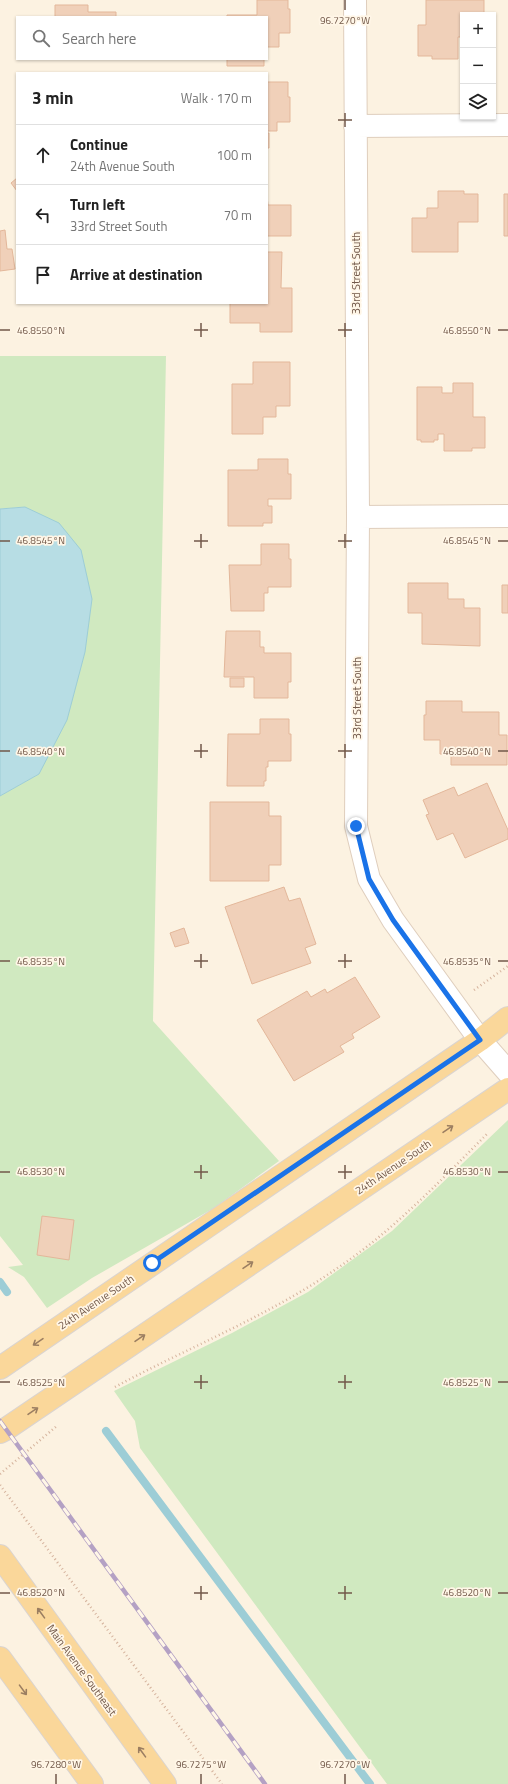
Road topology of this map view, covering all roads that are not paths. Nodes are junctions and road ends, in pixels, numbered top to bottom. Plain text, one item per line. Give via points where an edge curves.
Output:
1 (355, 0) edge
2 (508, 125) edge
3 (355, 126) junction
4 (508, 516) edge
5 (358, 517) junction
6 (508, 1018) edge
7 (480, 1040) junction
8 (508, 1072) edge
9 (508, 1089) edge
10 (0, 1368) edge
11 (0, 1432) edge
12 (0, 1556) edge
13 (0, 1658) edge
14 (92, 1784) edge
15 (165, 1784) edge

1 - 3 street, 33rd Street South
2 - 3 street
3 - 5 street, 33rd Street South
4 - 5 street
5 - 7 street, 33rd Street South via 356,826 369,879 393,920
6 - 7 main road, 24th Avenue South
7 - 8 street, 33rd Street South
7 -> 10 main road, 24th Avenue South
11 -> 9 main road, 24th Avenue South
15 -> 12 main road, Main Avenue Southeast
13 -> 14 main road

